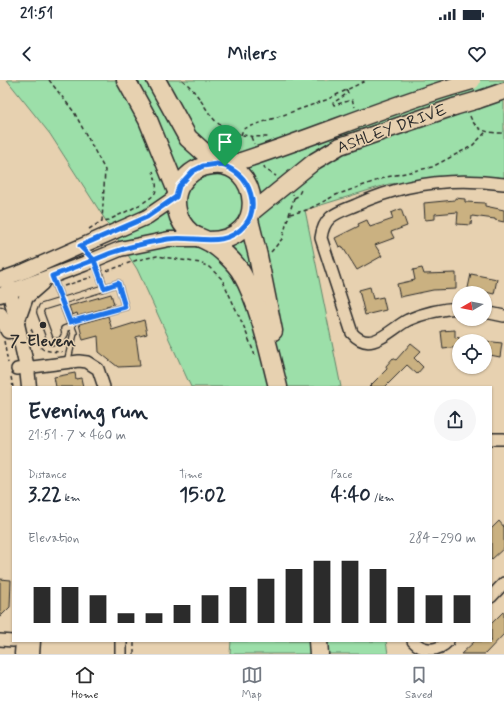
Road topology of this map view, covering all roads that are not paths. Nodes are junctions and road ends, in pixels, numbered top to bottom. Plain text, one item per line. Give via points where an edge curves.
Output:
1 (126, 80) edge
2 (156, 80) edge
3 (473, 80) edge
4 (442, 84) edge
5 (504, 92) edge
6 (221, 165) junction
7 (504, 184) edge
8 (177, 194) junction
9 (250, 217) junction
10 (204, 240) junction
11 (80, 246) junction
12 (94, 260) junction
13 (51, 277) junction
14 (3, 279) edge
15 (104, 288) junction
16 (2, 294) edge
17 (62, 300) junction
18 (452, 309) edge
19 (492, 313) edge
20 (0, 314) edge
21 (504, 316) edge
22 (71, 324) junction
23 (9, 329) junction
24 (67, 363) junction
25 (16, 368) junction
26 (20, 386) edge
27 (28, 386) edge
28 (104, 386) edge
29 (278, 386) edge
30 (285, 386) edge
31 (492, 439) edge
32 (504, 439) edge
33 (504, 584) edge
34 (492, 596) edge
35 (0, 640) edge
36 (12, 641) edge
37 (23, 642) edge
38 (33, 642) edge
39 (121, 642) edge
40 (318, 642) edge
41 (414, 642) edge
42 (446, 642) edge
43 (22, 654) edge
44 (32, 654) edge
45 (121, 654) edge
46 (319, 654) edge

1 - 8 main road via 148,120
2 - 6 main road via 188,138
3 - 4 main road, ASHLEY DRIVE, bridge
4 - 6 main road, ASHLEY DRIVE via 400,103 259,155
5 - 9 main road, ASHLEY DRIVE, bridge via 340,146 315,161
6 - 8 main road via 203,166 193,171 185,178
6 - 9 main road via 235,171 244,180 250,191 252,203
7 - 18 street via 475,180 445,180 401,188 373,197 333,216 322,227 321,238 352,334 356,338 372,342 382,339 406,321 424,314
8 - 10 main road via 179,218 184,227
8 - 11 street via 147,217
9 - 10 main road via 238,233 229,238 218,241
9 - 30 main road
10 - 12 street via 162,240 120,248
10 - 29 main road via 231,259 242,272 266,340
11 - 12 street
11 - 14 street
12 - 13 street
12 - 15 lane
13 - 16 street
13 - 17 lane
13 - 23 street via 26,298
14 - 16 street
15 - 17 lane
15 - 22 lane via 118,283 125,307
16 - 23 street
17 - 22 lane
17 - 22 lane via 42,307 40,312 48,338 51,342 61,341 65,334 64,329
19 - 21 street
20 - 23 street
22 - 24 lane via 74,333
23 - 25 street
24 - 25 street
24 - 28 street via 79,361 93,365 102,374
25 - 26 street
25 - 27 street
31 - 32 street
33 - 34 street
35 - 36 street
37 - 43 street
38 - 44 street
39 - 45 street
40 - 46 main road
41 - 42 street via 427,649 437,648

